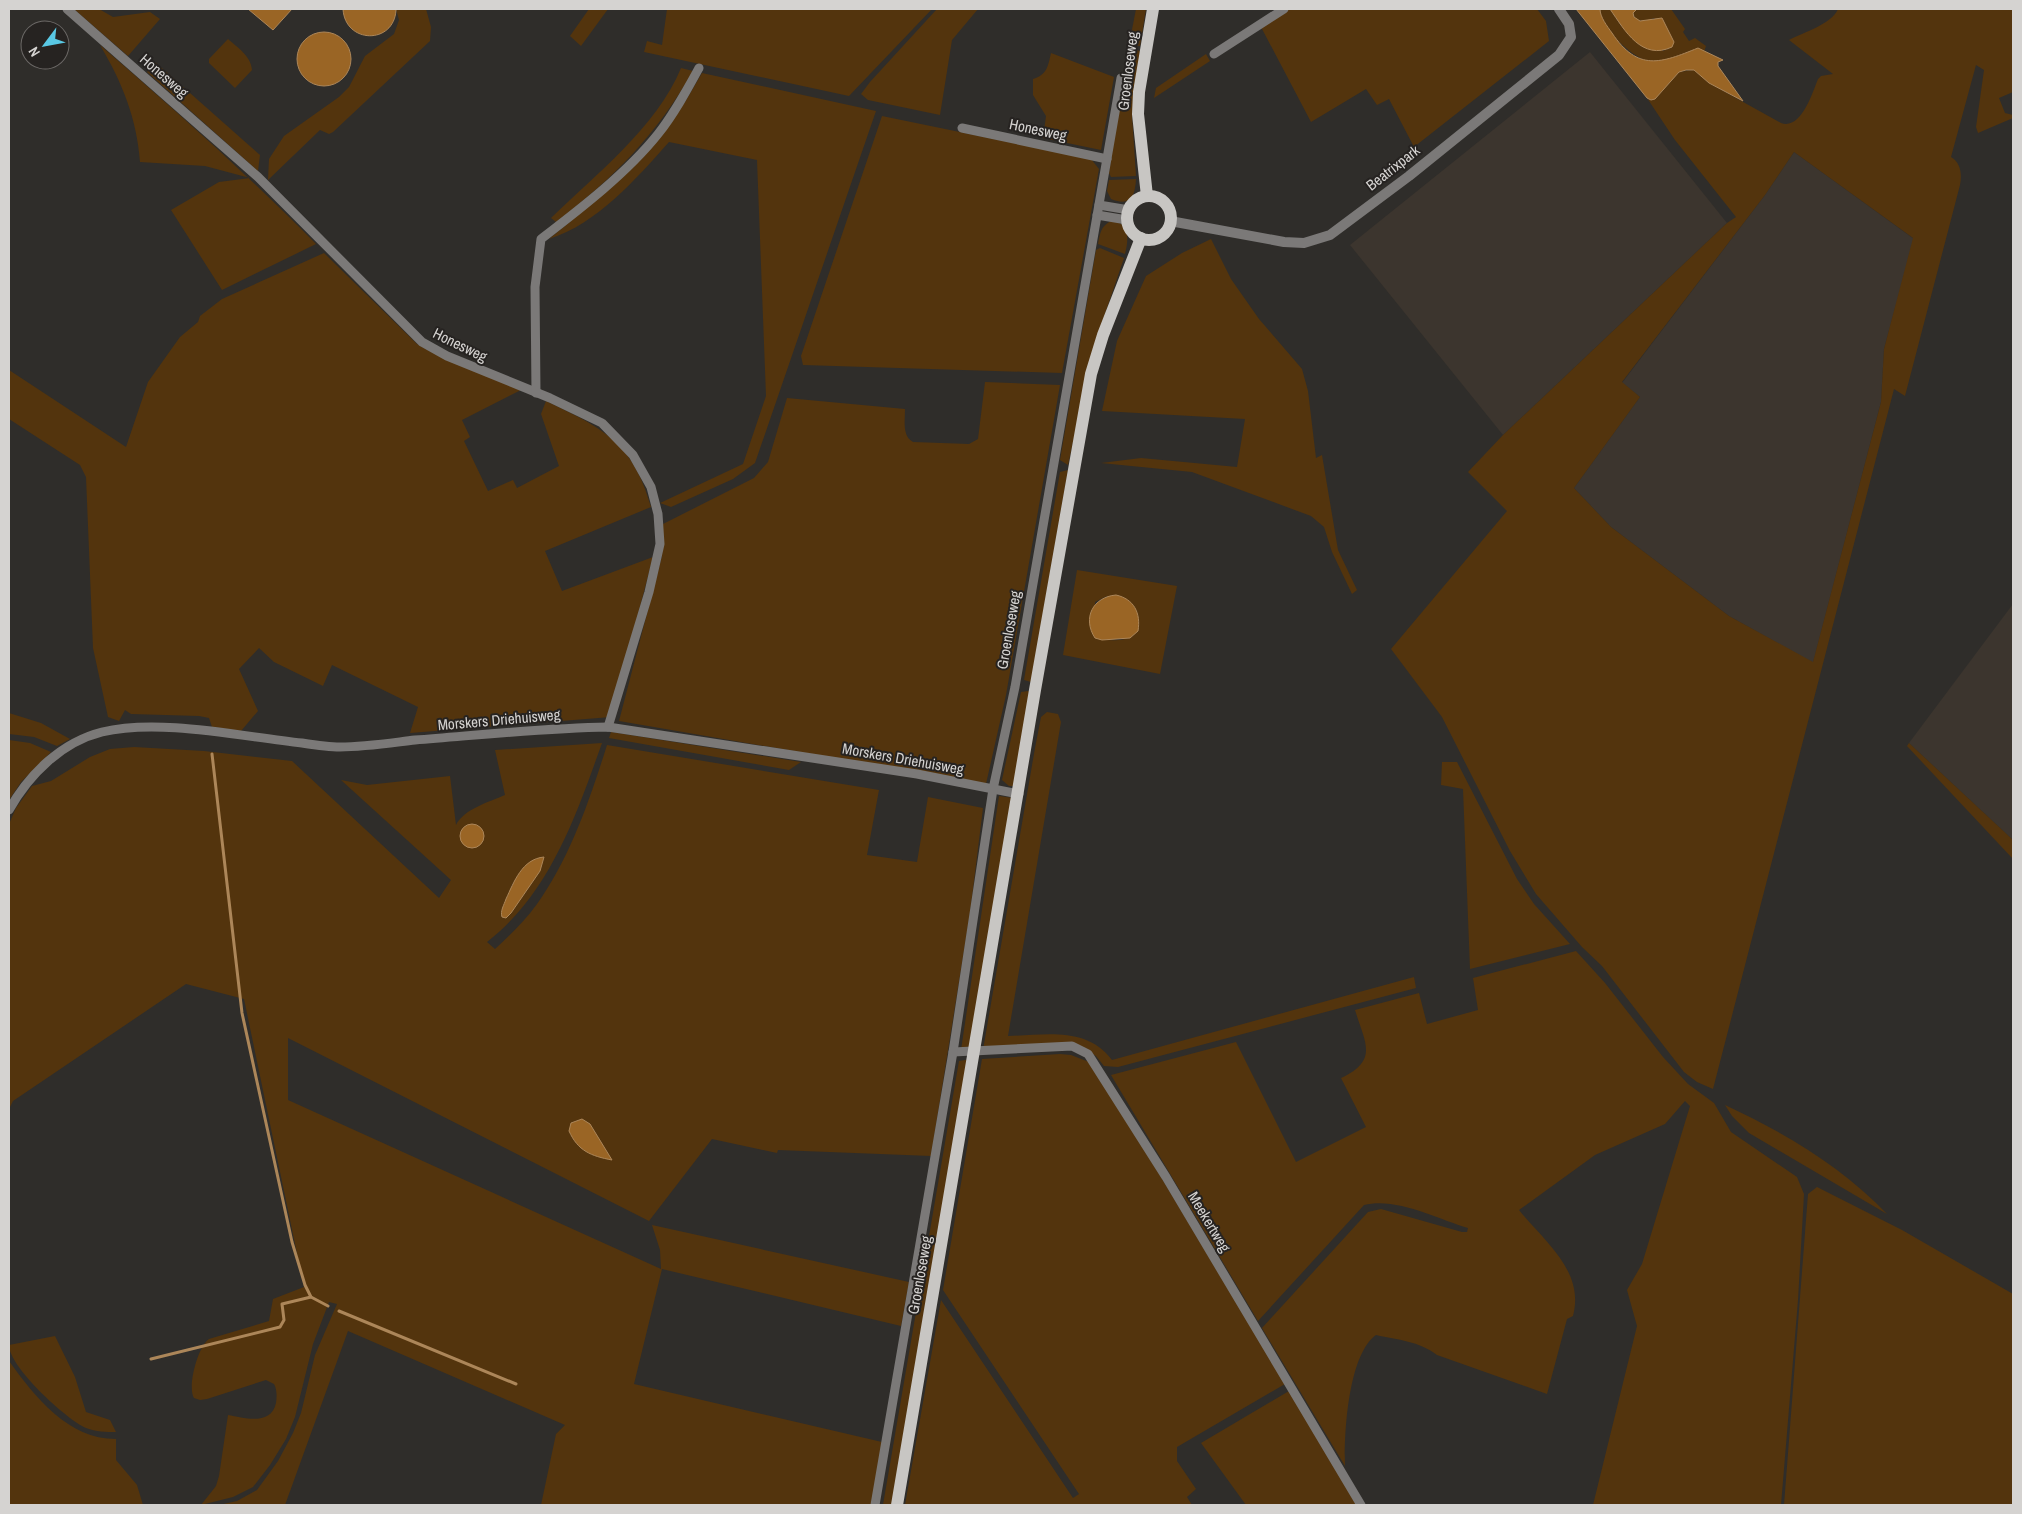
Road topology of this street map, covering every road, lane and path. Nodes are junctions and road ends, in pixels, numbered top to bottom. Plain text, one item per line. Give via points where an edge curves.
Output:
1 (67, 9) edge
2 (1153, 9) edge
3 (1284, 9) edge
4 (1559, 9) edge
5 (1214, 54) dead end
6 (699, 68) dead end
7 (1121, 78) dead end
8 (962, 128) dead end
9 (1107, 159) junction
10 (1147, 196) junction
11 (1098, 210) junction
12 (1128, 215) junction
13 (1170, 221) junction
14 (1141, 238) junction
15 (536, 392) junction
16 (608, 727) junction
17 (993, 789) junction
18 (1019, 794) junction
19 (9, 810) edge
20 (974, 1051) junction
21 (953, 1052) junction
22 (875, 1505) edge
23 (897, 1505) edge
24 (1361, 1505) edge

1 - 15 street, Honesweg via 258,177 422,342 447,356
2 - 10 main road, Groenloseweg via 1138,114
3 - 5 street
4 - 13 street, Beatrixpark via 1569,24 1571,37 1559,55 1330,235 1304,243 1284,242
6 - 15 street via 653,140 578,211 541,239 535,287
7 - 9 street, Groenloseweg
8 - 9 street, Honesweg
9 - 11 street, Groenloseweg
10 - 12 main road via 1138,199
10 - 13 main road via 1162,201 1169,210
11 - 12 street
11 - 17 street, Groenloseweg via 1015,687
12 - 14 main road via 1132,231
13 - 14 main road via 1162,235 1152,239
14 - 18 main road, Groenloseweg via 1091,374
15 - 16 street, Honesweg via 602,423 616,435 644,472 656,502 660,544 656,568
16 - 17 street, Morskers Driehuisweg via 917,774
16 - 19 street, Morskers Driehuisweg via 557,728 339,747 168,728 123,729 102,732 61,751 36,772
17 - 18 street, Morskers Driehuisweg
17 - 21 street, Groenloseweg
18 - 20 main road, Groenloseweg
20 - 21 street
20 - 23 main road, Groenloseweg
20 - 24 street, Meekertweg via 1072,1046 1088,1054 1166,1176
21 - 22 street, Groenloseweg

